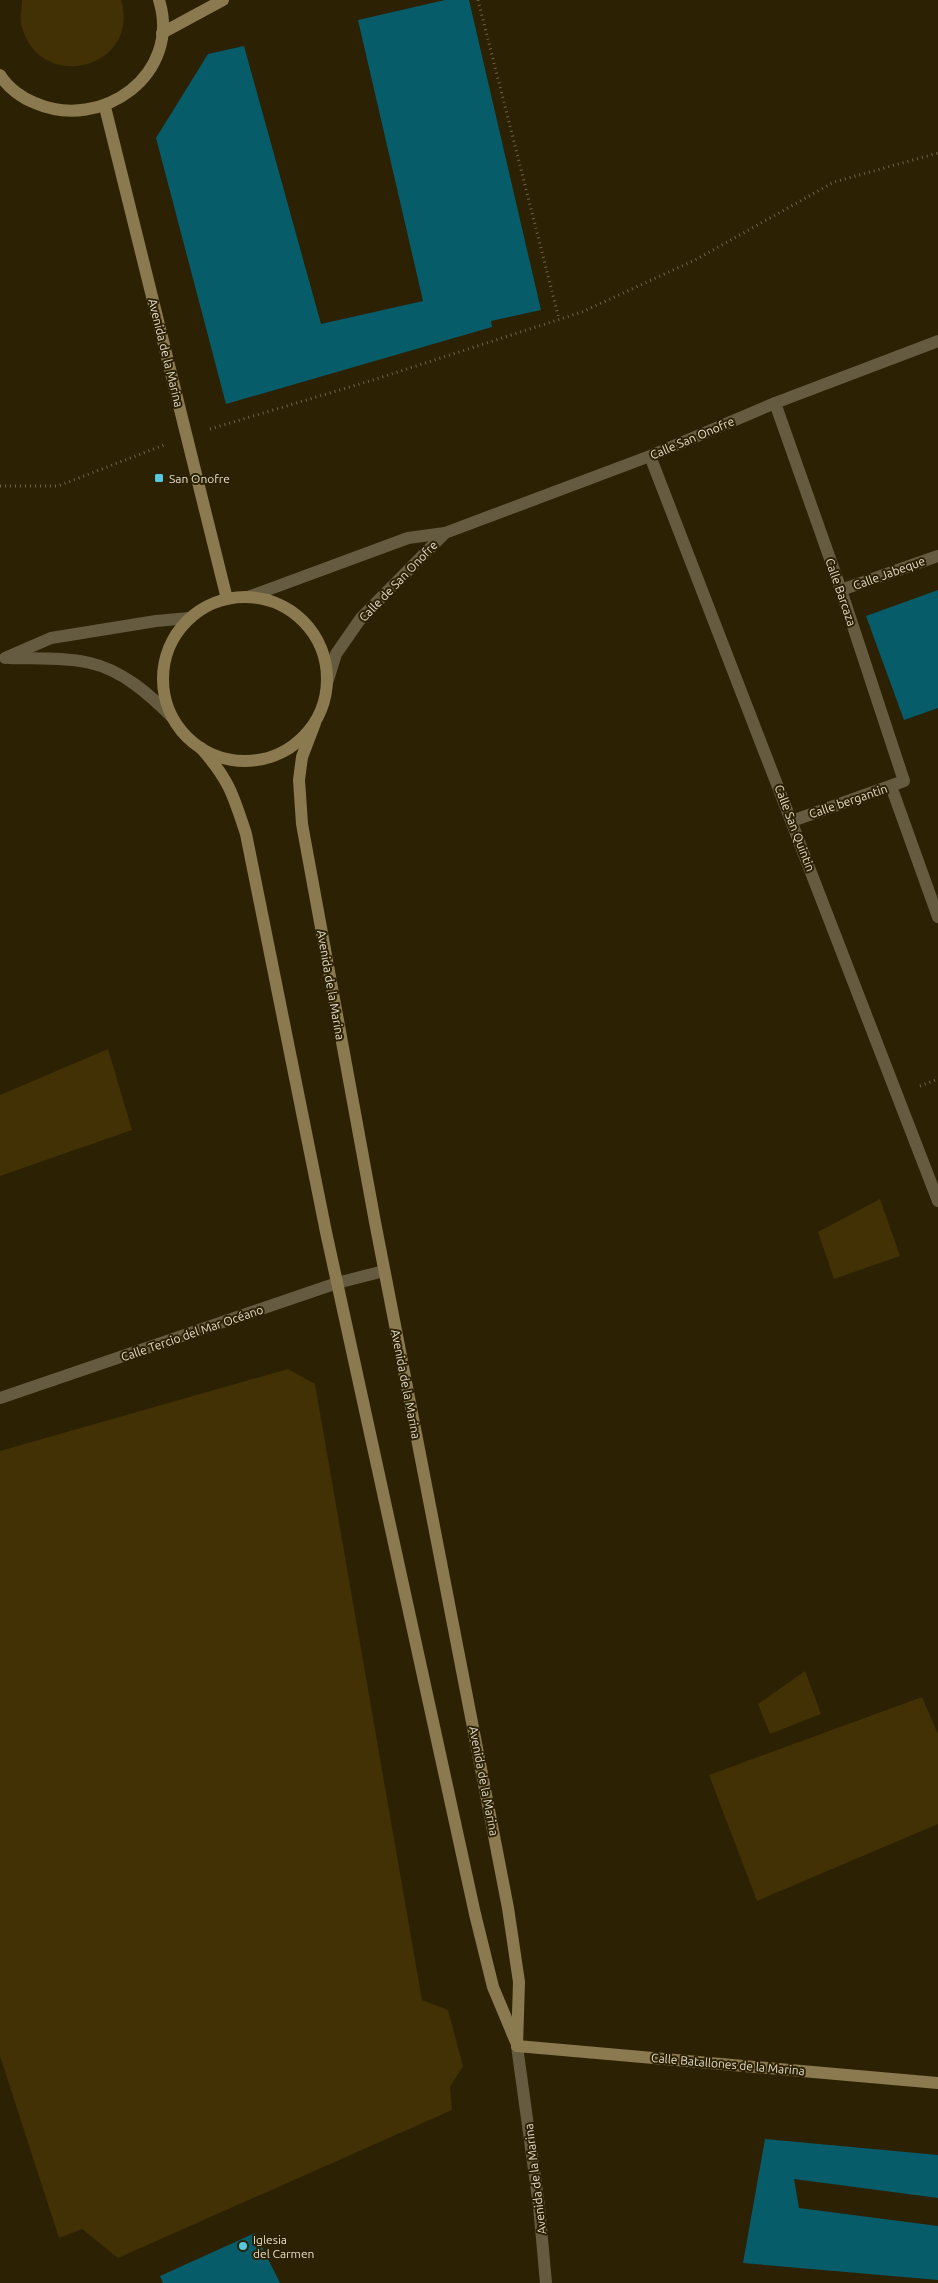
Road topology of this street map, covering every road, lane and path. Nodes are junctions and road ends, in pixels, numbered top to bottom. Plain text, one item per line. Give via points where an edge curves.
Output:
1 (159, 0) edge
2 (223, 0) edge
3 (478, 0) edge
4 (162, 33) junction
5 (2, 80) edge
6 (104, 107) junction
7 (938, 153) edge
8 (559, 319) junction
9 (938, 341) edge
10 (775, 403) junction
11 (187, 436) junction
12 (650, 456) junction
13 (0, 486) edge
14 (445, 533) junction
15 (938, 556) edge
16 (841, 590) junction
17 (248, 597) junction
18 (227, 599) junction
19 (189, 618) junction
20 (2, 658) edge
21 (327, 682) junction
22 (172, 717) junction
23 (314, 723) junction
24 (201, 748) junction
25 (904, 781) joint
26 (891, 786) junction
27 (792, 821) junction
28 (938, 917) edge
29 (938, 1201) edge
30 (384, 1271) junction
31 (337, 1283) junction
32 (0, 1398) edge
33 (518, 2046) junction
34 (938, 2083) edge
35 (546, 2283) edge

1 - 4 street
2 - 4 street
3 - 8 path
4 - 6 street via 156,57 144,78 126,95
5 - 6 street via 26,99 51,110 78,112
6 - 11 street, Avenida de la Marina
7 - 8 path via 834,182 697,259 582,312
8 - 11 path
9 - 10 street, Calle San Onofre
10 - 12 street, Calle San Onofre
10 - 16 street, Calle Barcaza
11 - 13 path via 58,486
11 - 18 street, Avenida de la Marina
12 - 14 street, Calle San Onofre
12 - 27 street, Calle San Quintin
14 - 17 street, Calle de San Onofre via 408,538
14 - 21 street, Calle de San Onofre via 361,618 336,654
15 - 16 street, Calle Jabeque
16 - 25 street, Calle Barcaza
17 - 18 street
17 - 21 street via 269,600 305,623 325,661
18 - 19 street via 206,606
19 - 20 street via 51,638
19 - 22 street via 175,634 166,654 162,675 164,696
20 - 22 street via 90,663 126,678
21 - 23 street via 323,704
22 - 24 street via 184,734
23 - 24 street via 301,739 263,759 242,761 220,757
23 - 30 street, Avenida de la Marina via 302,757 302,824
24 - 31 street, Avenida de la Marina via 221,771 233,793 246,834
25 - 26 street, Calle bergantin
26 - 27 street, Calle bergantin
26 - 28 street
27 - 29 street, Calle San Quintin
30 - 31 street, Calle Tercio del Mar Océano
30 - 33 street, Avenida de la Marina via 508,1908 519,1982
31 - 32 street, Calle Tercio del Mar Océano
31 - 33 street, Avenida de la Marina via 477,1923 493,1987
33 - 34 street, Calle Batallones de la Marina
33 - 35 street, Avenida de la Marina

